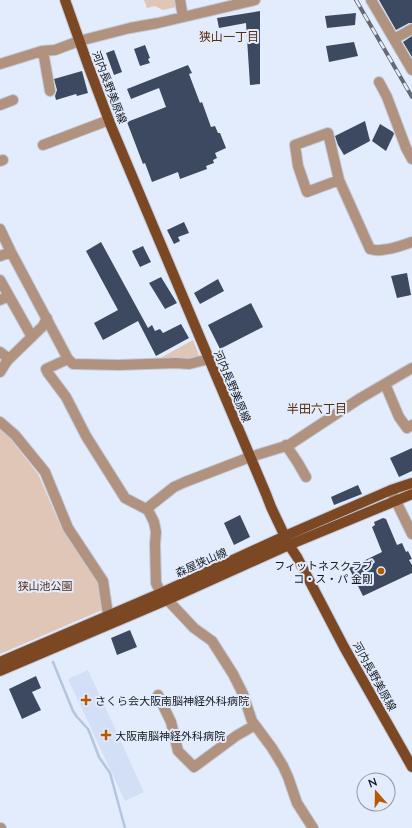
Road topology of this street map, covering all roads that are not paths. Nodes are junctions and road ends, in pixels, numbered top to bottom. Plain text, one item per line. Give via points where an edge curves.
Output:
1 (65, 0) edge
2 (180, 0) edge
3 (255, 0) edge
4 (371, 0) edge
5 (183, 17) junction
6 (412, 29) edge
7 (394, 39) junction
8 (79, 41) junction
9 (43, 51) junction
10 (0, 64) edge
11 (412, 70) edge
12 (379, 82) dead end
13 (50, 90) dead end
14 (13, 100) dead end
15 (0, 105) edge
16 (109, 120) junction
17 (42, 145) dead end
18 (412, 159) edge
19 (339, 180) junction
20 (0, 229) edge
21 (412, 242) edge
22 (11, 252) junction
23 (0, 256) edge
24 (0, 280) edge
25 (5, 298) edge
26 (47, 318) junction
27 (32, 337) junction
28 (0, 352) edge
29 (9, 359) junction
30 (68, 359) junction
31 (209, 359) junction
32 (412, 368) edge
33 (0, 372) edge
34 (385, 384) junction
35 (0, 422) edge
36 (412, 425) edge
37 (286, 445) junction
38 (250, 457) junction
39 (306, 477) dead end
40 (412, 478) edge
41 (412, 483) edge
42 (391, 490) junction
43 (412, 494) edge
44 (396, 501) junction
45 (148, 510) junction
46 (412, 534) edge
47 (287, 541) junction
48 (164, 596) junction
49 (108, 616) junction
50 (0, 662) edge
51 (0, 671) edge
52 (158, 695) dead end
53 (255, 725) junction
54 (412, 766) edge
55 (313, 828) edge

1 - 8 main road, 河内長野美原線
2 - 5 street
3 - 5 street
4 - 7 street
5 - 8 street
6 - 7 street
7 - 11 street
8 - 9 street via 55,50
8 - 16 main road, 河内長野美原線
9 - 10 street
9 - 13 street
12 - 18 street
14 - 15 street
16 - 17 street
16 - 31 main road, 河内長野美原線
19 - 19 street via 328,133 295,145 298,166 307,192
19 - 21 street via 370,249 395,248
20 - 22 street
22 - 23 street
22 - 26 street
24 - 25 street
25 - 27 street
26 - 27 street
26 - 30 street
27 - 29 street
28 - 29 street
29 - 33 street
30 - 31 street via 73,364 120,365 189,364
30 - 45 street via 46,369 48,373 66,397 86,436 125,498
31 - 38 main road, 河内長野美原線
32 - 34 street
34 - 36 street via 399,417 407,428
34 - 37 street
35 - 49 street via 15,435 44,472 68,528 103,581
37 - 38 street
37 - 39 street
38 - 45 street via 174,487
38 - 47 main road, 河内長野美原線
40 - 42 street
41 - 42 main road, 森屋狭山線
42 - 44 street
42 - 47 main road, 森屋狭山線
43 - 44 main road, 森屋狭山線
44 - 46 street
44 - 47 main road, 森屋狭山線
45 - 48 street via 156,532 156,583
47 - 48 main road, 森屋狭山線
47 - 54 main road, 河内長野美原線
48 - 49 main road, 森屋狭山線
48 - 51 main road, 森屋狭山線
48 - 53 street via 194,628 212,641 233,674
49 - 50 main road, 森屋狭山線
52 - 53 street via 171,722 178,751 194,767
53 - 55 street via 283,766 297,803

